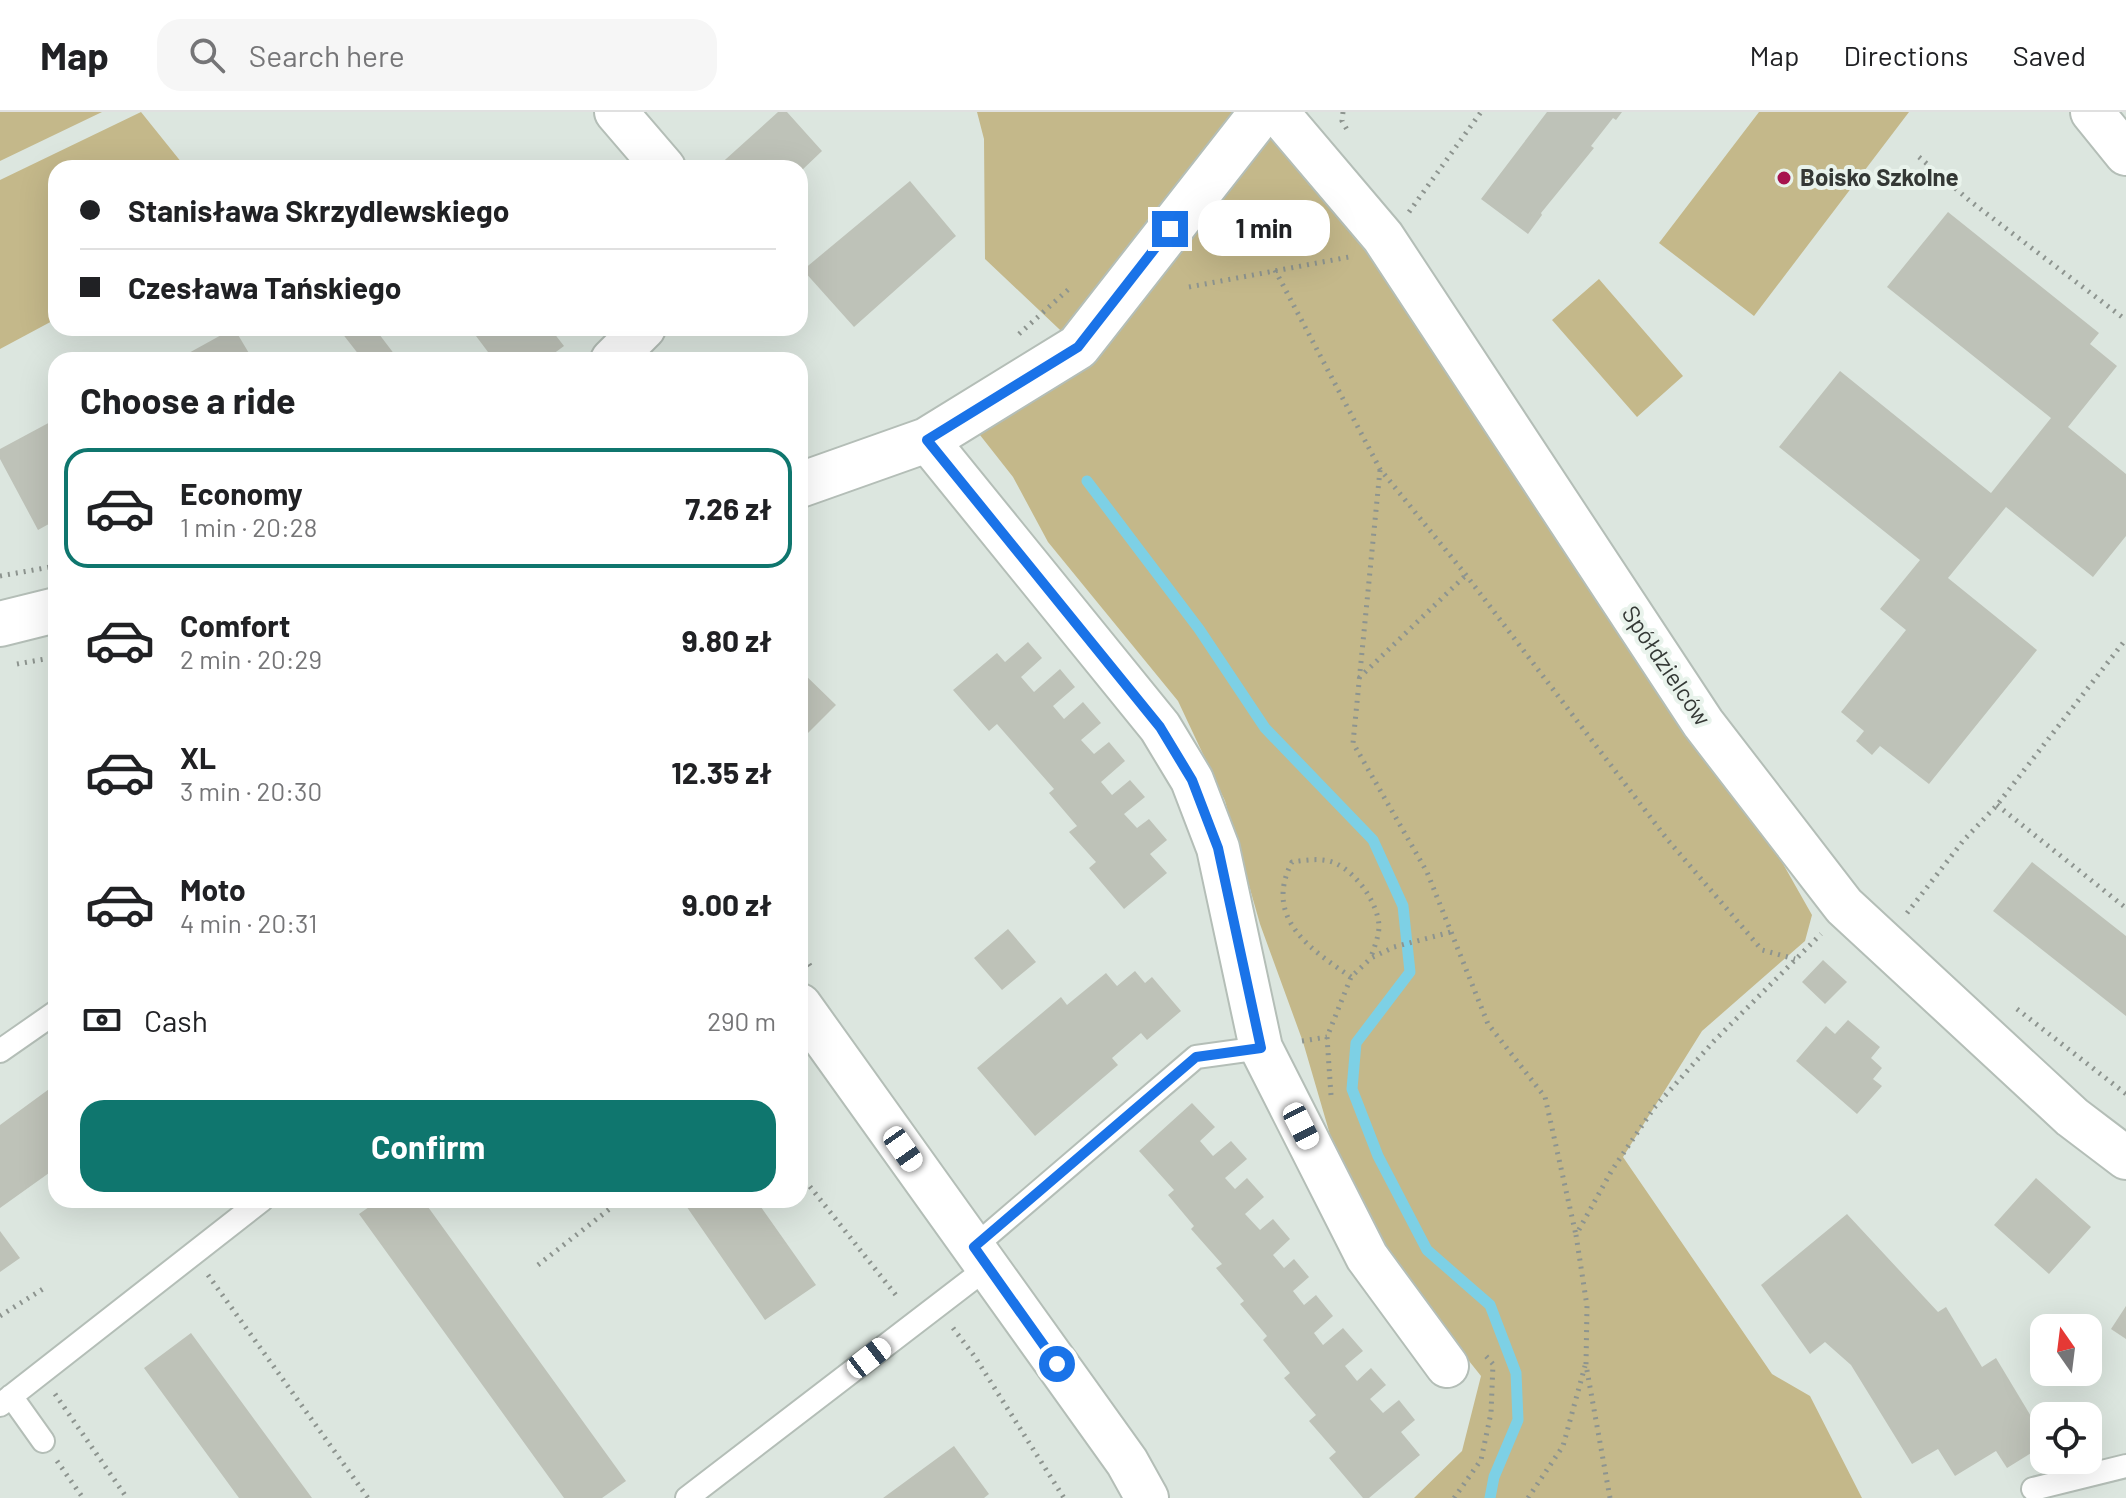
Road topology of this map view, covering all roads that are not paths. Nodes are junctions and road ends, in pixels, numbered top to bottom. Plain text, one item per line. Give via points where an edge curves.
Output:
1 (616, 112) edge
2 (1262, 112) edge
3 (1277, 112) edge
4 (2092, 112) edge
5 (2126, 154) edge
6 (657, 160) edge
7 (636, 336) edge
8 (620, 352) edge
9 (927, 440) junction
10 (808, 482) edge
11 (48, 612) edge
12 (0, 624) edge
13 (808, 1016) edge
14 (48, 1018) edge
15 (1261, 1048) junction
16 (0, 1051) edge
17 (2126, 1158) edge
18 (252, 1208) edge
19 (981, 1257) junction
20 (1447, 1366) dead end
21 (6, 1400) edge
22 (43, 1441) road end
23 (2126, 1466) edge
24 (2033, 1489) dead end
25 (687, 1498) edge
26 (1147, 1498) edge

1 - 6 street
2 - 9 street via 1078,347
3 - 17 street, Spółdzielców via 1383,237 1703,723 1844,906 2072,1117
4 - 5 street
7 - 8 street
9 - 10 street
9 - 15 street via 1160,727 1192,780 1218,848
11 - 12 street
13 - 19 street
14 - 16 lane
15 - 19 lane via 1196,1057
15 - 20 street via 1367,1257
18 - 21 lane
19 - 25 lane via 937,1306
19 - 26 street
21 - 22 lane
23 - 24 lane

